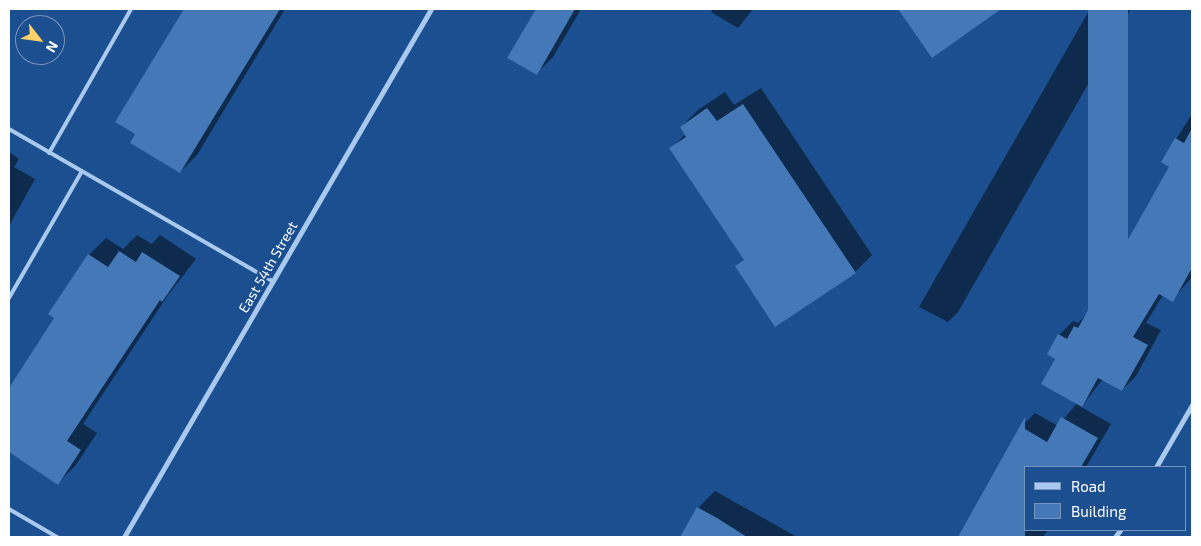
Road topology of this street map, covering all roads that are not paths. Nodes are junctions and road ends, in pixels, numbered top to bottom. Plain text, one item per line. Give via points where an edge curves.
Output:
1 (131, 9) edge
2 (431, 9) edge
3 (9, 129) edge
4 (49, 153) junction
5 (82, 172) junction
6 (272, 282) junction
7 (9, 298) edge
8 (1192, 405) edge
9 (1157, 466) edge
10 (9, 509) edge
11 (57, 537) edge
12 (124, 537) edge

1 - 4 lane
2 - 6 street, East 54th Street
3 - 4 lane
4 - 5 lane
5 - 6 lane
5 - 7 lane
6 - 12 street, East 54th Street
8 - 9 street
10 - 11 lane

